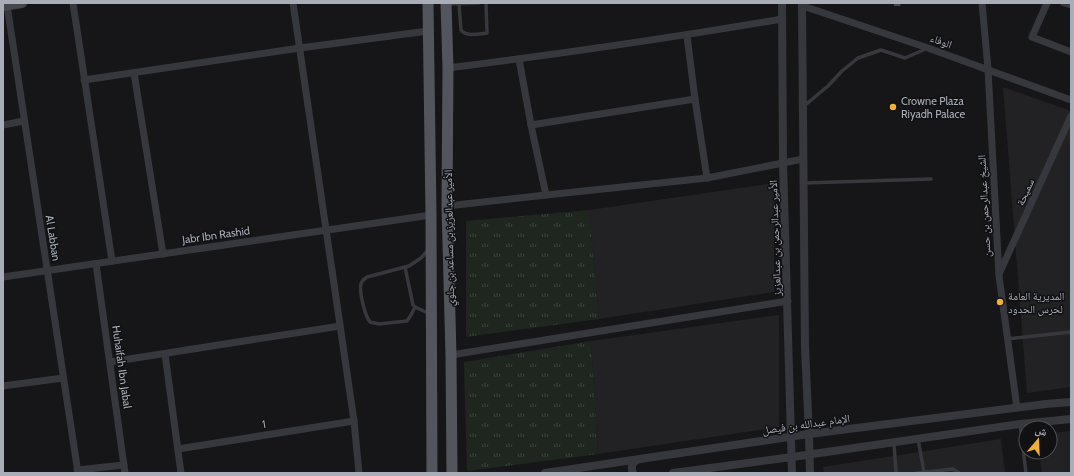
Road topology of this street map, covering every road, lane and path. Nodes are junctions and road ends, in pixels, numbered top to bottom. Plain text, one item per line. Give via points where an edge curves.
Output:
1 (22, 3) edge
2 (73, 3) edge
3 (293, 3) edge
4 (428, 3) edge
5 (479, 3) edge
6 (486, 3) edge
7 (782, 3) edge
8 (982, 3) edge
9 (1047, 3) edge
10 (1064, 3) edge
11 (446, 4) edge
12 (459, 4) junction
13 (802, 4) edge
14 (1071, 5) edge
15 (5, 6) edge
16 (782, 19) junction
17 (428, 31) junction
18 (687, 36) junction
19 (300, 48) junction
20 (928, 48) junction
21 (1071, 52) edge
22 (520, 59) junction
23 (448, 68) junction
24 (988, 70) junction
25 (134, 73) junction
26 (84, 80) junction
27 (695, 99) junction
28 (1071, 100) edge
29 (804, 107) junction
30 (1071, 116) edge
31 (24, 121) junction
32 (531, 124) junction
33 (3, 125) edge
34 (803, 159) junction
35 (784, 163) junction
36 (707, 178) junction
37 (931, 180) dead end
38 (803, 183) junction
39 (546, 195) junction
40 (447, 206) junction
41 (431, 215) junction
42 (326, 230) junction
43 (431, 246) junction
44 (163, 254) junction
45 (112, 261) junction
46 (96, 264) junction
47 (405, 267) junction
48 (47, 271) junction
49 (998, 276) junction
50 (3, 277) edge
51 (788, 301) junction
52 (415, 307) junction
53 (431, 314) junction
54 (340, 326) junction
55 (1071, 332) edge
56 (1007, 339) junction
57 (165, 354) junction
58 (451, 356) junction
59 (110, 362) junction
60 (63, 378) junction
61 (3, 386) edge
62 (1071, 402) edge
63 (1017, 408) junction
64 (1071, 418) edge
65 (1054, 420) edge
66 (354, 421) junction
67 (1018, 424) edge
68 (809, 434) junction
69 (791, 437) junction
70 (918, 439) junction
71 (894, 442) junction
72 (178, 449) junction
73 (810, 455) junction
74 (792, 457) junction
75 (641, 459) junction
76 (1024, 460) edge
77 (124, 465) junction
78 (597, 465) junction
79 (609, 471) dead end
80 (78, 472) edge
81 (692, 472) edge
82 (924, 472) edge
83 (125, 473) edge
84 (181, 473) edge
85 (360, 473) edge
86 (432, 473) edge
87 (452, 473) edge
88 (545, 473) edge
89 (633, 473) edge
90 (673, 473) edge
91 (792, 473) edge
92 (810, 473) edge
93 (896, 473) edge
94 (916, 473) edge
95 (959, 473) edge
96 (1026, 473) edge

1 - 15 main road
2 - 26 street
3 - 19 street
4 - 17 main road, الأمير عبدالعزيز بن مساعد بن جلوي
5 - 12 lane
6 - 12 lane via 487,34 463,33
7 - 16 street, الأمير عبدالرحمن بن عبدالعزيز
8 - 24 street, الشيخ عبدالرحمن بن حسن
9 - 21 street via 1032,37
10 - 14 street
11 - 12 lane
11 - 23 main road, الأمير عبدالعزيز بن مساعد بن جلوي
13 - 20 street, الوفاء
13 - 29 street
15 - 31 street, Al Labban
16 - 18 street
16 - 35 street, الأمير عبدالرحمن بن عبدالعزيز
17 - 19 street
17 - 41 main road, الأمير عبدالعزيز بن مساعد بن جلوي
18 - 22 street
18 - 27 street
19 - 25 street
19 - 42 street
20 - 24 street, الوفاء
20 - 29 lane via 905,58 881,50 858,58
22 - 23 street
22 - 32 street
23 - 40 main road, الأمير عبدالعزيز بن مساعد بن جلوي
24 - 28 street, الوفاء
24 - 49 street, الشيخ عبدالرحمن بن حسن
25 - 26 street
25 - 44 street
26 - 45 street
27 - 32 street
27 - 36 street
29 - 34 street
30 - 49 street, سميحة
31 - 33 street
31 - 48 street, Al Labban
32 - 39 street
34 - 35 street
34 - 38 street
35 - 36 street
35 - 51 street, الأمير عبدالرحمن بن عبدالعزيز
36 - 39 street
37 - 38 lane
38 - 68 street
39 - 40 street
40 - 58 main road, الأمير عبدالعزيز بن مساعد بن جلوي
41 - 42 street, Jabr Ibn Rashid
41 - 43 main road, الأمير عبدالعزيز بن مساعد بن جلوي
42 - 44 street, Jabr Ibn Rashid
42 - 54 street
43 - 47 lane via 415,263
43 - 53 main road, الأمير عبدالعزيز بن مساعد بن جلوي
44 - 45 street, Jabr Ibn Rashid
45 - 46 street, Jabr Ibn Rashid
46 - 48 street, Jabr Ibn Rashid
46 - 59 street, Huhaifah Ibn Jabal
47 - 52 lane via 412,304
47 - 52 lane via 367,277 361,283 360,289 368,319 374,324 407,321
48 - 50 street, Jabr Ibn Rashid
48 - 60 street, Al Labban
49 - 56 street, الشيخ عبدالرحمن بن حسن
51 - 58 street
51 - 69 street, الأمير عبدالرحمن بن عبدالعزيز
52 - 53 lane
53 - 86 main road, الأمير عبدالعزيز بن مساعد بن جلوي
54 - 57 street
54 - 66 street
55 - 56 lane
56 - 63 street, الشيخ عبدالرحمن بن حسن
57 - 59 street
57 - 72 street
58 - 87 main road, الأمير عبدالعزيز بن مساعد بن جلوي
59 - 77 street, Huhaifah Ibn Jabal
60 - 61 street
60 - 80 street, Al Labban
62 - 63 street, الإمام عبدالله بن فيصل
63 - 68 street, الإمام عبدالله بن فيصل
64 - 65 street
66 - 72 street, 1
66 - 85 street
67 - 70 street
68 - 69 street, الإمام عبدالله بن فيصل
68 - 73 street
69 - 74 street, الأمير عبدالرحمن بن عبدالعزيز
69 - 75 street, الإمام عبدالله بن فيصل
70 - 71 street
70 - 82 lane
71 - 73 street
71 - 93 lane
72 - 84 street
73 - 74 street
73 - 92 street
74 - 81 street
74 - 91 street, الأمير عبدالرحمن بن عبدالعزيز
75 - 78 street, الإمام عبدالله بن فيصل
75 - 89 street via 633,464
76 - 96 lane
77 - 80 street
77 - 83 street, Huhaifah Ibn Jabal
78 - 79 street via 605,466
78 - 88 street, الإمام عبدالله بن فيصل
81 - 90 street
82 - 94 lane
82 - 95 lane via 953,469

